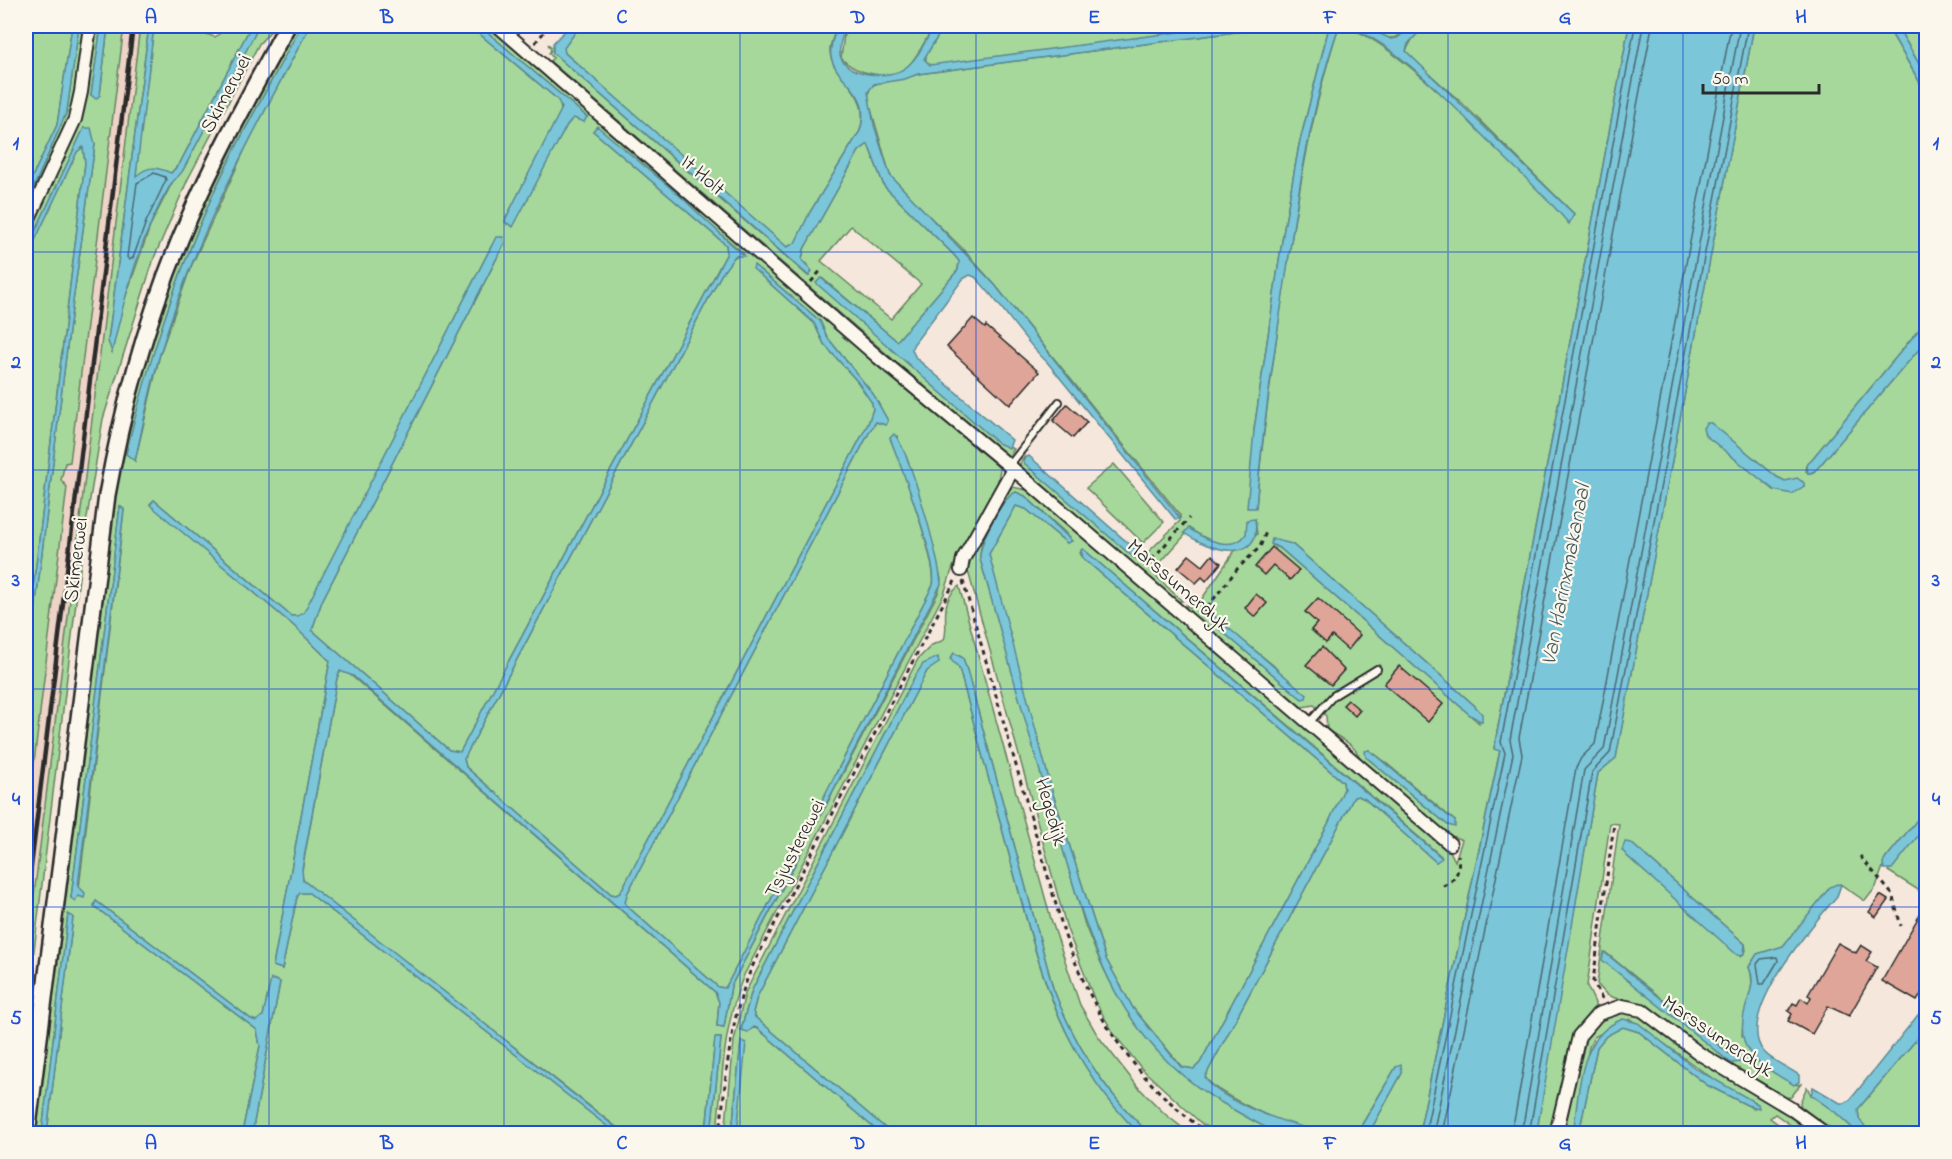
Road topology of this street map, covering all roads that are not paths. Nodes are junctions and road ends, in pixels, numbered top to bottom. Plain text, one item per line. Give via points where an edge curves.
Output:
1 (90, 26) edge
2 (287, 26) edge
3 (498, 26) edge
4 (26, 225) edge
5 (879, 358) joint
6 (1059, 402) dead end
7 (1011, 467) junction
8 (961, 570) road end
9 (1377, 669) dead end
10 (1308, 723) junction
11 (1450, 844) road end
12 (27, 1134) edge
13 (1556, 1134) edge
14 (1826, 1134) edge

1 - 4 street via 75,119
2 - 12 street, Skimerwei via 189,217 151,316 121,425 105,506
3 - 5 street, It Holt
5 - 7 street, Marssumerdyk
6 - 7 lane
7 - 8 street via 963,559
7 - 10 street, Marssumerdyk
9 - 10 lane via 1333,696
10 - 11 street, Marssumerdyk
13 - 14 street, Marssumerdyk via 1580,1036 1590,1021 1607,1009 1622,1006 1642,1010 1700,1054

